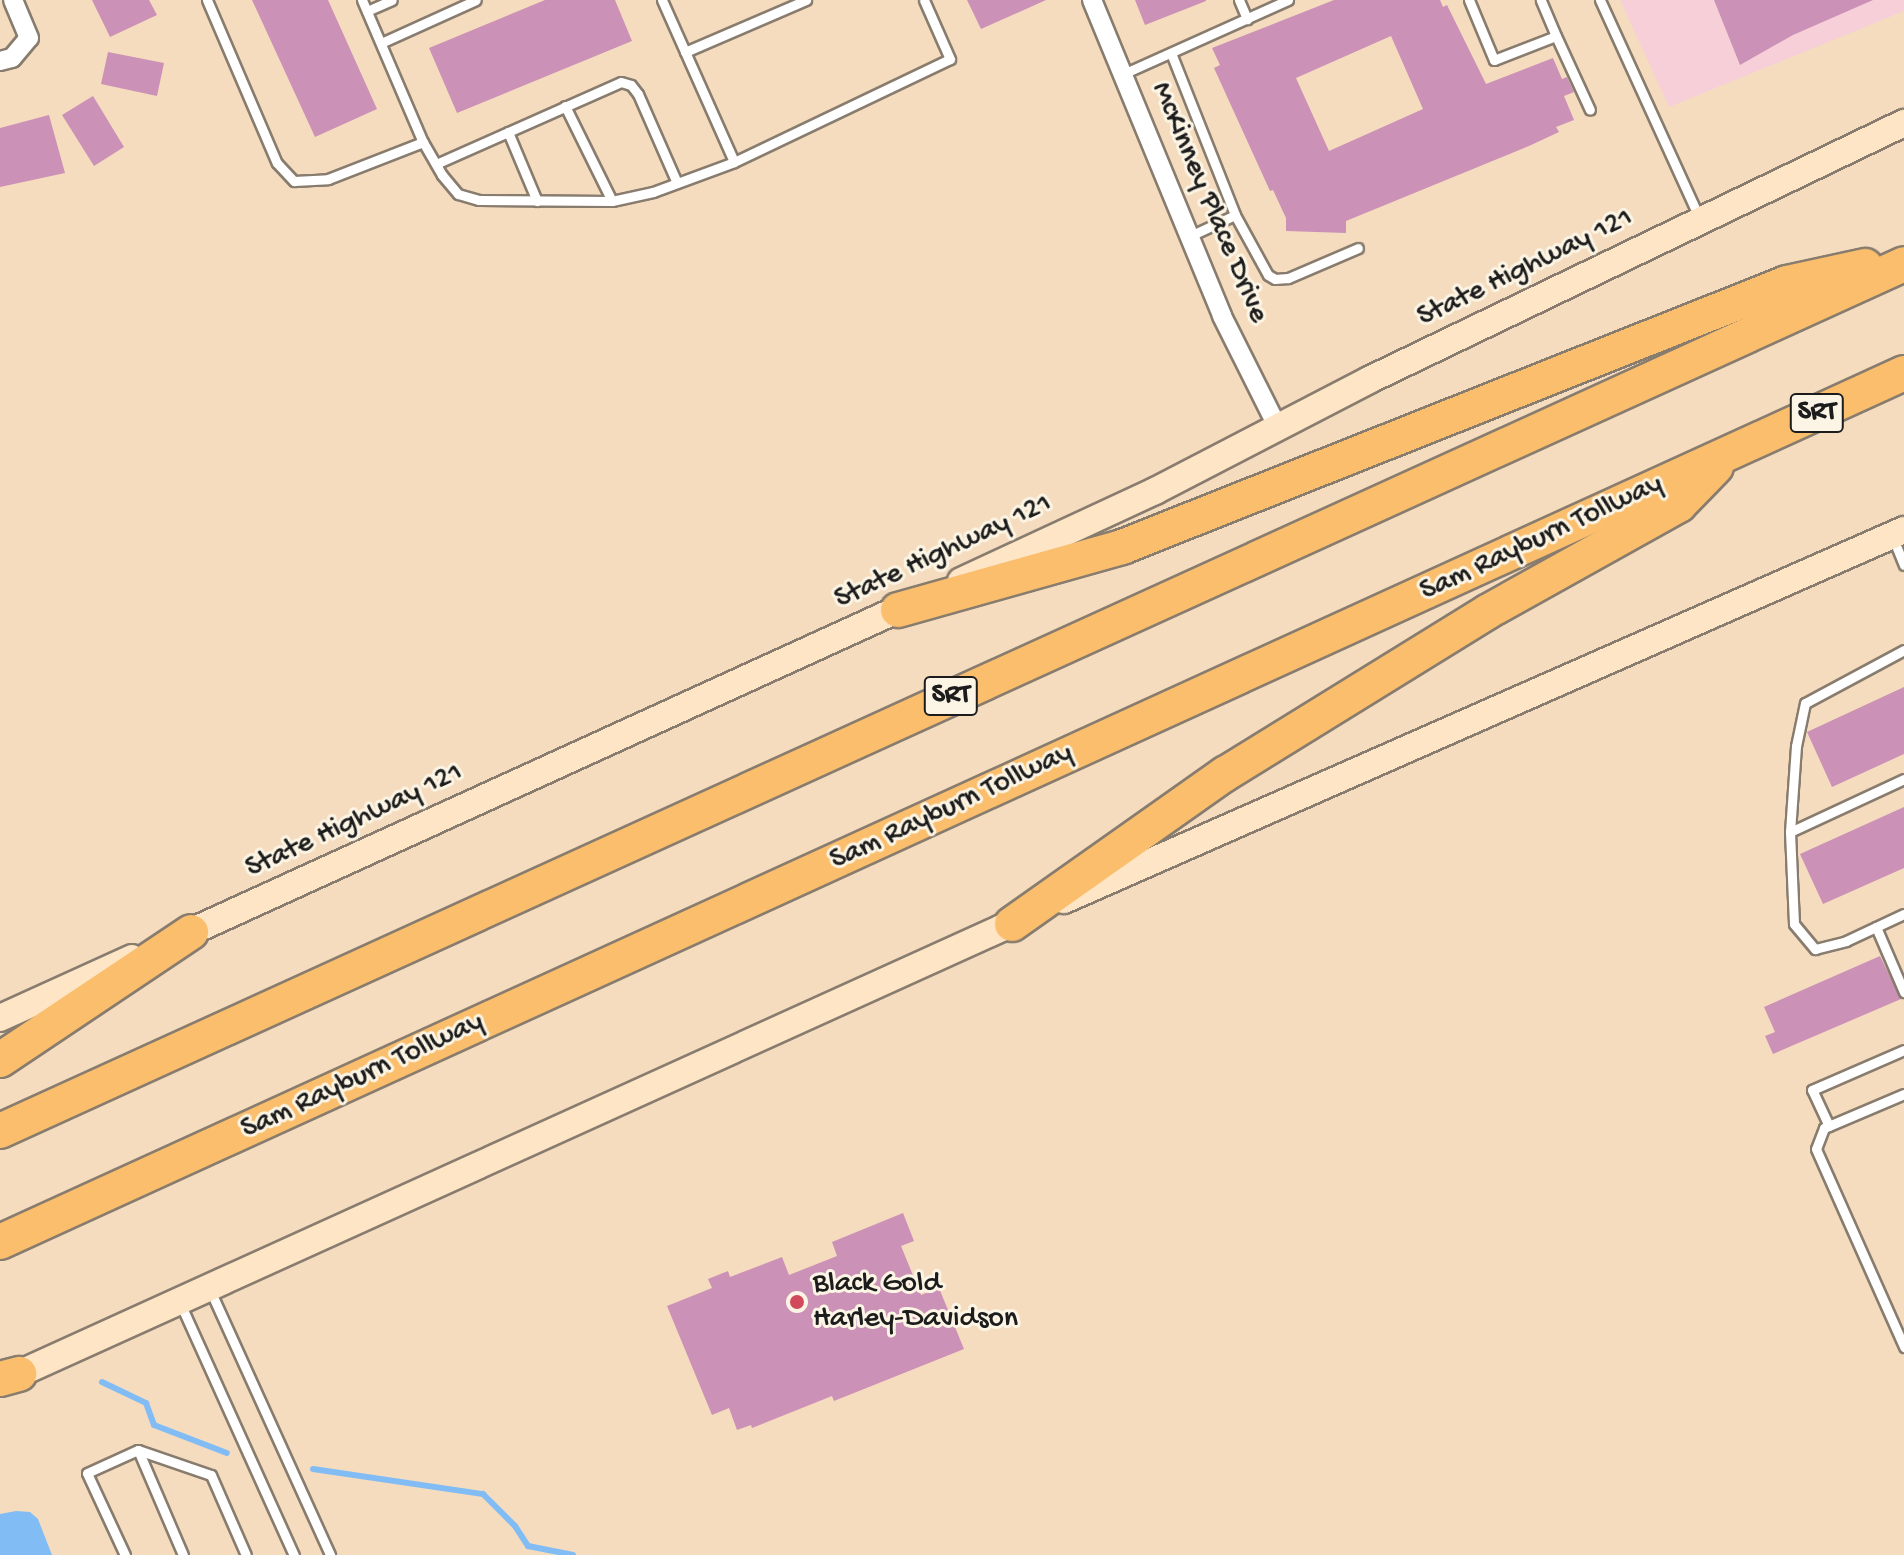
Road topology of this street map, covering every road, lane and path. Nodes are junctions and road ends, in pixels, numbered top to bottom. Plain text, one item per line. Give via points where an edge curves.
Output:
1 (13, 0) edge
2 (207, 0) edge
3 (362, 0) edge
4 (392, 0) edge
5 (476, 0) edge
6 (662, 0) edge
7 (806, 0) edge
8 (924, 0) edge
9 (1092, 0) edge
10 (1239, 0) edge
11 (1288, 0) edge
12 (1469, 0) edge
13 (1541, 0) edge
14 (1600, 0) edge
15 (367, 11) junction
16 (1247, 19) junction
17 (1556, 36) junction
18 (381, 43) junction
19 (685, 52) junction
20 (1171, 53) junction
21 (0, 61) edge
22 (1123, 74) junction
23 (565, 106) junction
24 (1590, 110) dead end
25 (1904, 123) edge
26 (508, 132) junction
27 (423, 142) junction
28 (734, 162) junction
29 (436, 164) junction
30 (677, 183) junction
31 (537, 201) junction
32 (612, 201) junction
33 (1235, 215) junction
34 (1701, 220) junction
35 (1190, 236) junction
36 (1358, 248) dead end
37 (1904, 257) edge
38 (1904, 264) edge
39 (1904, 373) edge
40 (1277, 426) junction
41 (1730, 453) junction
42 (1898, 533) edge
43 (1904, 565) edge
44 (898, 610) junction
45 (1904, 650) edge
46 (1904, 779) edge
47 (1790, 832) junction
48 (1904, 914) edge
49 (1012, 924) junction
50 (1876, 927) junction
51 (191, 932) junction
52 (1904, 992) edge
53 (0, 1018) edge
54 (1904, 1050) edge
55 (0, 1060) edge
56 (1904, 1094) edge
57 (1829, 1126) junction
58 (0, 1131) edge
59 (0, 1242) edge
60 (210, 1290) junction
61 (180, 1303) junction
62 (1904, 1347) edge
63 (6, 1378) edge
64 (138, 1450) junction
65 (125, 1555) edge
66 (183, 1555) edge
67 (246, 1555) edge
68 (294, 1555) edge
69 (330, 1555) edge

1 - 21 street via 29,38 12,58
2 - 27 lane via 277,163 294,181 328,179
3 - 15 lane
4 - 15 lane
5 - 18 lane
6 - 19 lane
7 - 19 lane
8 - 28 lane via 950,59
9 - 22 street, McKinney Place Drive
10 - 16 lane
11 - 16 lane
12 - 17 lane via 1494,60
13 - 17 lane
14 - 34 lane
15 - 18 lane
16 - 20 lane
17 - 24 lane
18 - 27 lane
19 - 28 lane
20 - 22 lane
20 - 33 lane
22 - 35 street, McKinney Place Drive
23 - 26 lane
23 - 30 lane via 621,82 631,85
23 - 32 lane
25 - 34 main road, State Highway 121
26 - 29 lane
26 - 31 lane
27 - 29 lane
28 - 30 lane
29 - 31 lane via 458,194 479,200
30 - 32 lane
31 - 32 lane
33 - 35 lane
33 - 36 lane via 1275,279
34 - 40 main road, State Highway 121
35 - 40 street, McKinney Place Drive via 1222,316
37 - 44 highway via 1787,283 1122,547
38 - 58 highway, SRT
39 - 41 highway, Sam Rayburn Tollway / SRT
40 - 44 main road, State Highway 121 via 1155,491
41 - 49 highway via 1679,505 1487,612 1225,774
41 - 59 highway, Sam Rayburn Tollway / SRT
42 - 43 lane
42 - 49 main road
44 - 51 main road, State Highway 121
45 - 47 lane via 1805,703
46 - 47 lane
47 - 50 lane via 1794,924 1815,949
48 - 50 lane
49 - 60 main road
50 - 52 lane
51 - 53 main road, State Highway 121
51 - 55 highway
54 - 57 lane via 1812,1090
56 - 57 lane
57 - 62 lane via 1816,1141 1818,1156
60 - 61 main road
60 - 69 lane
61 - 63 main road
61 - 68 lane
64 - 65 lane via 87,1473
64 - 66 lane
64 - 67 lane via 211,1475

